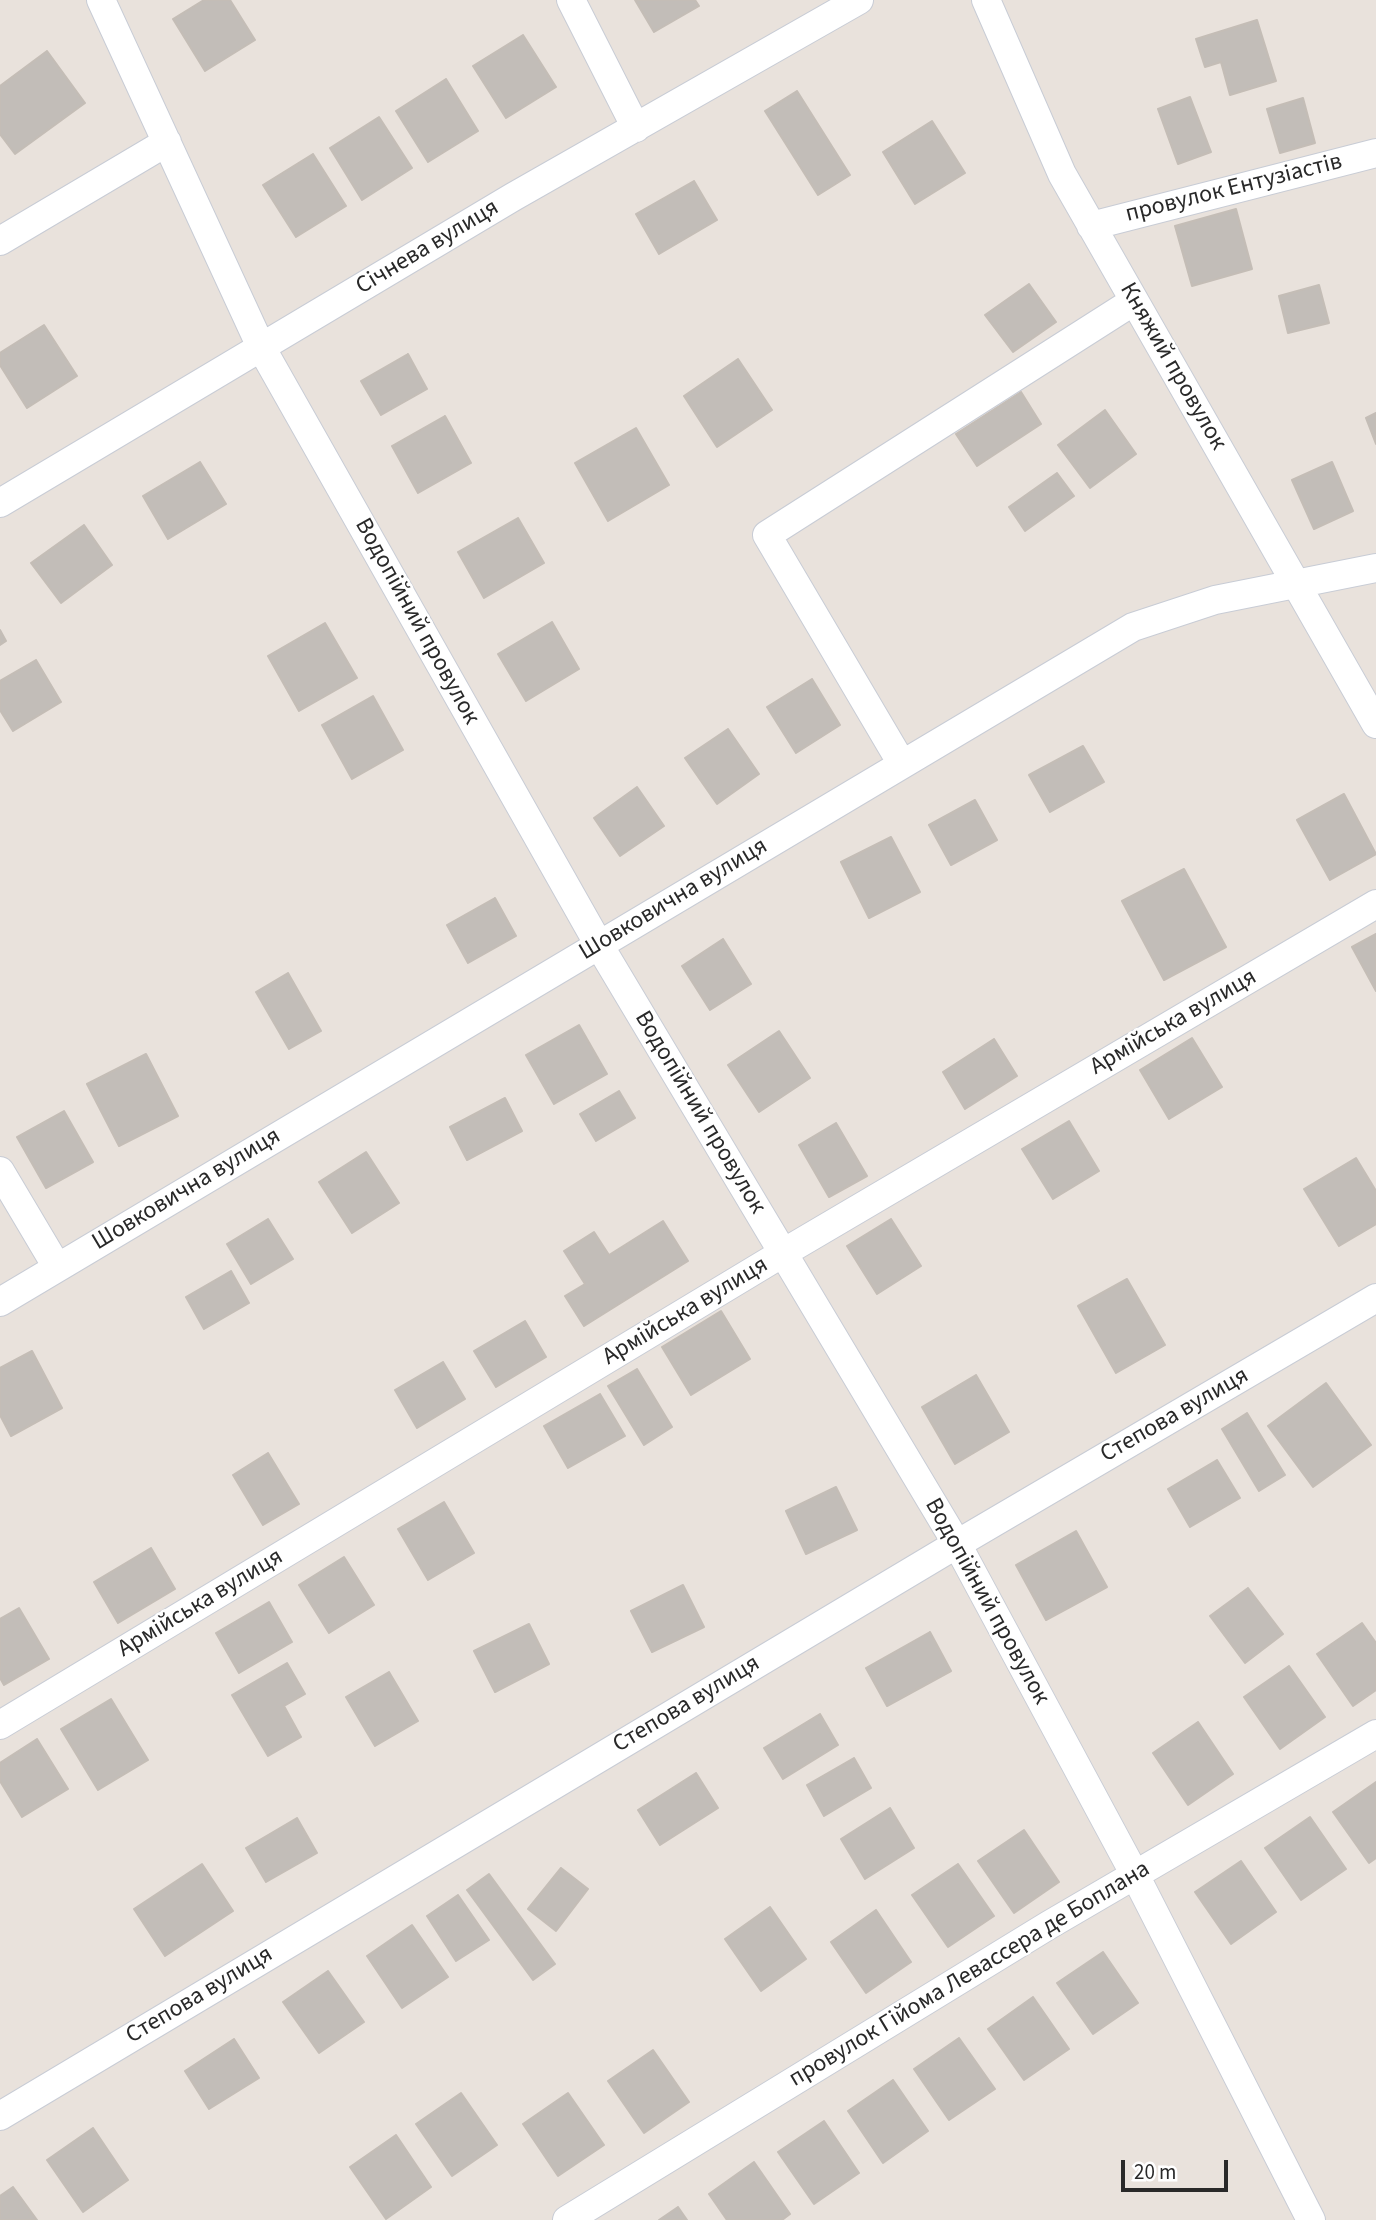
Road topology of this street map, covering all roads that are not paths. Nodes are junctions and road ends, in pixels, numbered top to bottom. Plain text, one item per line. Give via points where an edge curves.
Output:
1 (101, 0) edge
2 (571, 0) edge
3 (859, 0) edge
4 (986, 0) edge
5 (636, 128) junction
6 (167, 142) junction
7 (1376, 153) edge
8 (1091, 226) junction
9 (0, 241) edge
10 (1134, 301) junction
11 (261, 347) junction
12 (0, 503) edge
13 (1376, 568) edge
14 (1296, 584) junction
15 (1376, 724) edge
16 (902, 764) junction
17 (1376, 904) edge
18 (599, 945) junction
19 (0, 1171) edge
20 (783, 1253) junction
21 (57, 1268) junction
22 (1376, 1298) edge
23 (0, 1302) edge
24 (957, 1544) junction
25 (0, 1725) edge
26 (1376, 1734) edge
27 (1135, 1875) junction
28 (0, 2116) edge
29 (566, 2220) edge
30 (1311, 2220) edge

1 - 6 street, Водопійний провулок
2 - 5 street
3 - 5 street, Січнева вулиця
4 - 8 street, Княжий провулок via 1062,174
5 - 11 street, Січнева вулиця
6 - 9 street
6 - 11 street, Водопійний провулок
7 - 8 street, провулок Ентузіастів
8 - 10 street, Княжий провулок
10 - 14 street, Княжий провулок
10 - 16 street via 767,535
11 - 12 street, Січнева вулиця
11 - 18 street, Водопійний провулок
13 - 14 street, Шовковична вулиця
14 - 15 street, Княжий провулок
14 - 16 street, Шовковична вулиця via 1215,600 1133,627
16 - 18 street, Шовковична вулиця
17 - 20 street, Армійська вулиця
18 - 20 street, Водопійний провулок
18 - 21 street, Шовковична вулиця
19 - 21 street
20 - 24 street, Водопійний провулок
20 - 25 street, Армійська вулиця
21 - 23 street, Шовковична вулиця
22 - 24 street, Степова вулиця
24 - 27 street, Водопійний провулок
24 - 28 street, Степова вулиця
26 - 27 street, провулок Гійома Левассера де Боплана
27 - 29 street, провулок Гійома Левассера де Боплана
27 - 30 street, Водопійний провулок

